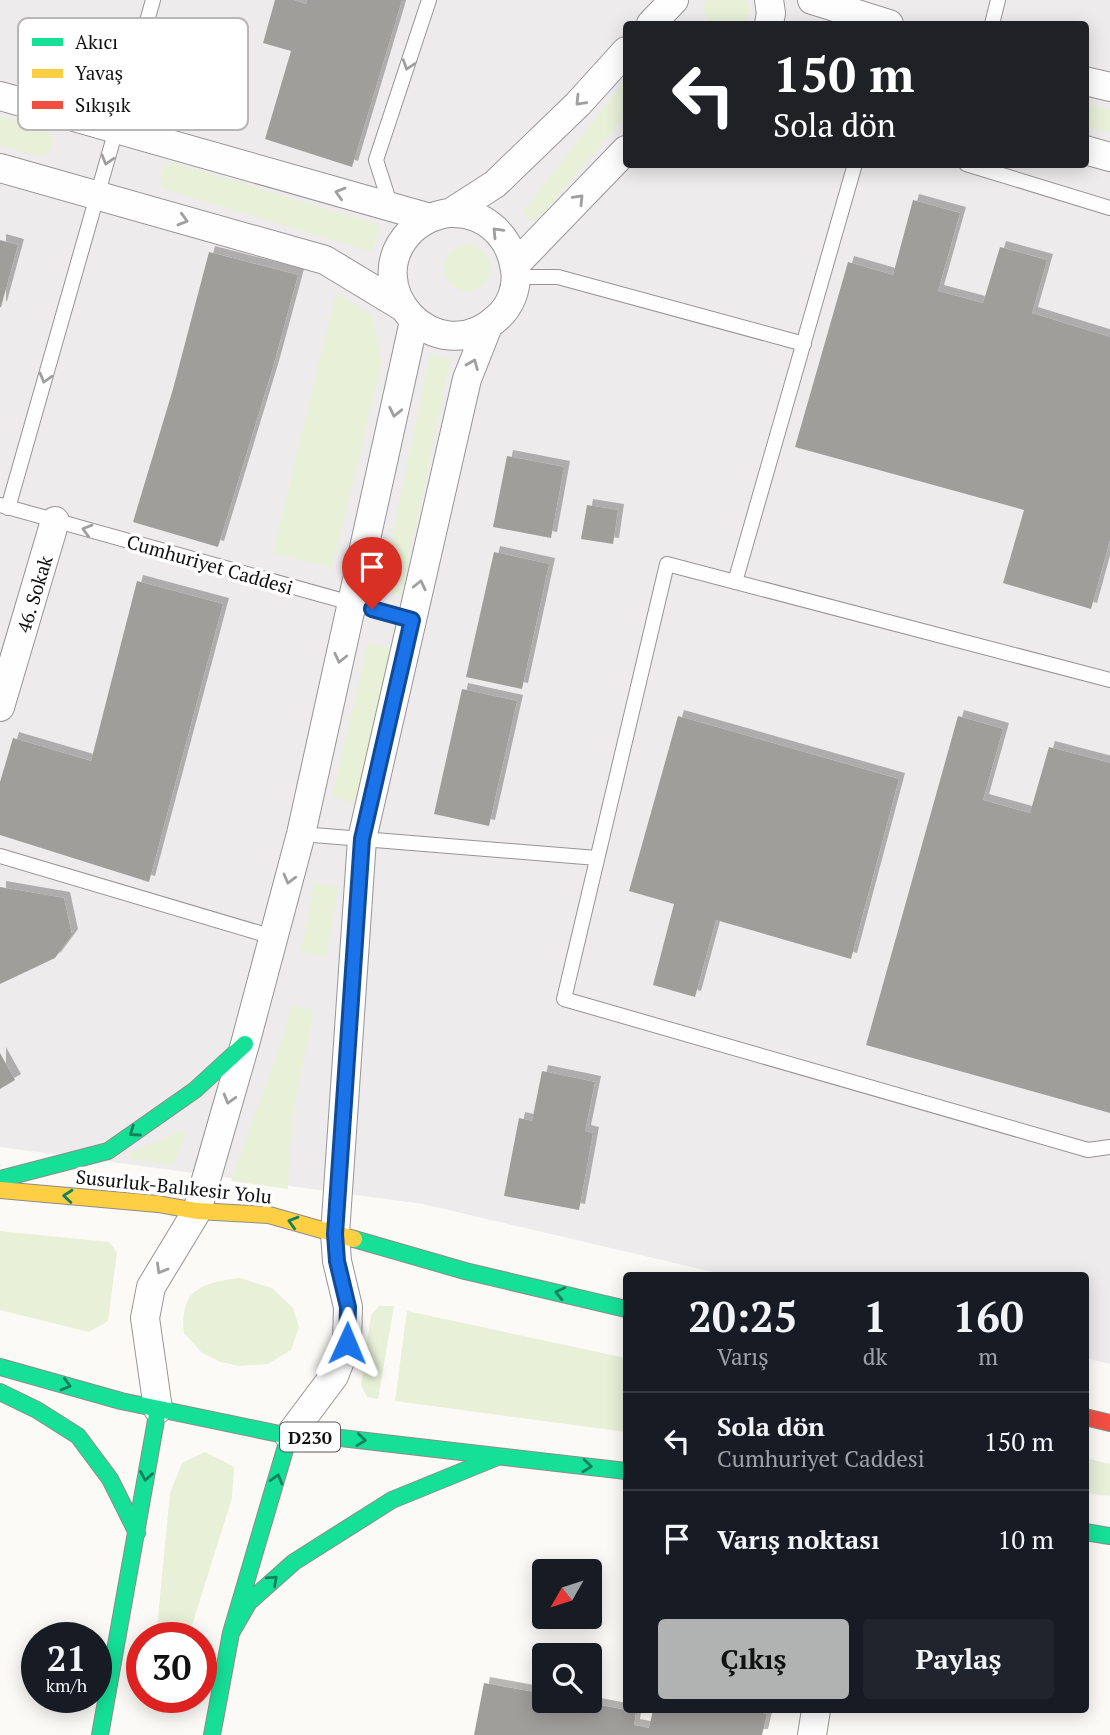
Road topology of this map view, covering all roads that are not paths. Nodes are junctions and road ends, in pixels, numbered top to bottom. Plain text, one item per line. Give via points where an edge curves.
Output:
1 (153, 0) edge
2 (429, 0) edge
3 (676, 0) edge
4 (769, 0) edge
5 (812, 0) edge
6 (998, 0) edge
7 (148, 18) edge
8 (655, 21) edge
9 (678, 21) edge
10 (770, 21) edge
11 (879, 21) edge
12 (993, 21) edge
13 (623, 54) edge
14 (1089, 82) edge
15 (1110, 87) edge
16 (0, 96) edge
17 (18, 101) edge
18 (116, 130) edge
19 (120, 130) edge
20 (1089, 151) edge
21 (623, 153) edge
22 (1110, 157) edge
23 (0, 168) edge
24 (854, 168) edge
25 (979, 168) edge
26 (97, 195) junction
27 (391, 207) junction
28 (1110, 208) edge
29 (440, 215) junction
30 (515, 271) junction
31 (408, 313) junction
32 (488, 326) junction
33 (804, 344) junction
34 (4, 506) edge
35 (55, 521) junction
36 (735, 582) junction
37 (352, 604) junction
38 (412, 620) junction
39 (1110, 680) edge
40 (0, 706) edge
41 (301, 834) junction
42 (362, 839) junction
43 (0, 856) edge
44 (597, 858) junction
45 (273, 937) junction
46 (245, 1044) junction
47 (1110, 1147) edge
48 (0, 1179) edge
49 (0, 1190) edge
50 (197, 1211) junction
51 (335, 1234) junction
52 (623, 1308) edge
53 (0, 1367) edge
54 (0, 1392) edge
55 (158, 1409) junction
56 (1089, 1418) edge
57 (1110, 1423) edge
58 (289, 1436) junction
59 (499, 1456) junction
60 (623, 1471) edge
61 (137, 1533) junction
62 (1089, 1533) edge
63 (1110, 1536) edge
64 (231, 1633) junction
65 (816, 1713) edge
66 (100, 1735) edge
67 (212, 1735) edge
68 (812, 1735) edge

1 - 7 lane, Cumhuriyet Caddesi
2 -> 27 lane via 376,160
3 - 8 street
3 - 9 street
4 - 10 street
5 - 11 street
6 - 12 lane
13 -> 29 street via 495,184
14 - 15 street
16 - 17 street
18 -> 26 lane, Cumhuriyet Caddesi
27 -> 19 street
20 - 22 street
30 -> 21 street
23 - 26 street
24 - 33 lane
25 - 28 lane
26 -> 31 street via 324,260
26 -> 34 lane, Cumhuriyet Caddesi
27 - 29 street
30 -> 29 street via 514,257 490,223 470,215
29 - 31 street via 412,229 400,246 394,286
30 - 32 street via 513,296
30 - 33 lane via 558,277
31 - 32 street via 431,332 450,336
31 -> 37 street
38 -> 32 street via 467,379
33 - 36 lane
34 - 35 lane, Cumhuriyet Caddesi
37 -> 35 lane, Cumhuriyet Caddesi
35 - 40 street, 46. Sokak
36 - 39 lane
36 - 44 lane via 667,565
37 - 38 lane, Cumhuriyet Caddesi
37 -> 41 street
38 - 42 street
41 - 42 lane
41 -> 45 street
42 - 44 lane
42 - 51 street
43 - 45 lane
44 - 47 lane via 564,999 1088,1150
45 - 46 street
46 -> 48 main road via 195,1090 108,1151
46 -> 50 street
50 -> 49 main road, Susurluk-Balıkesir Yolu
51 -> 50 main road, Susurluk-Balıkesir Yolu via 269,1215
50 -> 55 street via 151,1287 145,1318
52 -> 51 main road, Susurluk-Balıkesir Yolu
51 - 58 street via 348,1307 347,1343 334,1376
53 -> 55 main road, D230
54 - 61 main road via 78,1436 110,1479
55 - 58 main road, D230
55 -> 61 main road
56 - 57 main road
58 -> 59 main road, D230
64 -> 58 main road
59 -> 60 main road, D230
64 -> 59 main road via 249,1602 294,1562 392,1500
61 - 66 main road
62 - 63 main road
64 - 67 main road
65 - 68 street

